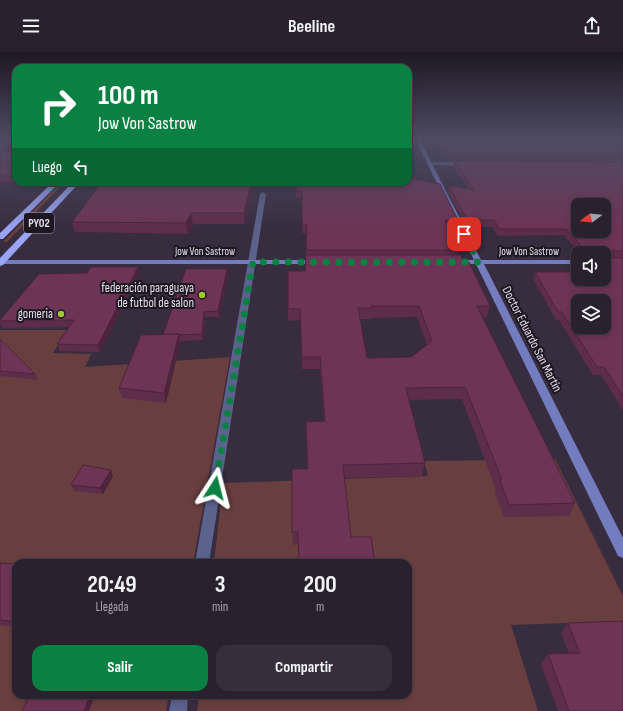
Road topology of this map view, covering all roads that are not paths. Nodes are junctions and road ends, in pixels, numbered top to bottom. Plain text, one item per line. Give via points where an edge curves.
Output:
1 (432, 169) edge
2 (53, 186) edge
3 (73, 186) edge
4 (263, 194) dead end
5 (0, 237) edge
6 (253, 262) junction
7 (323, 262) edge
8 (439, 262) edge
9 (478, 262) junction
10 (571, 262) edge
11 (0, 263) edge
12 (623, 552) edge
13 (203, 559) edge
14 (180, 699) edge
15 (178, 711) edge

1 - 9 street, Doctor Eduardo San Martín
2 - 5 highway, PY02
3 - 11 highway, PY02
4 - 6 street
6 - 7 street, Jow Von Sastrow
6 - 11 street, Jow Von Sastrow
6 - 13 street
8 - 9 street, Jow Von Sastrow
9 - 10 street, Jow Von Sastrow
9 - 12 street, Doctor Eduardo San Martín
14 - 15 street

